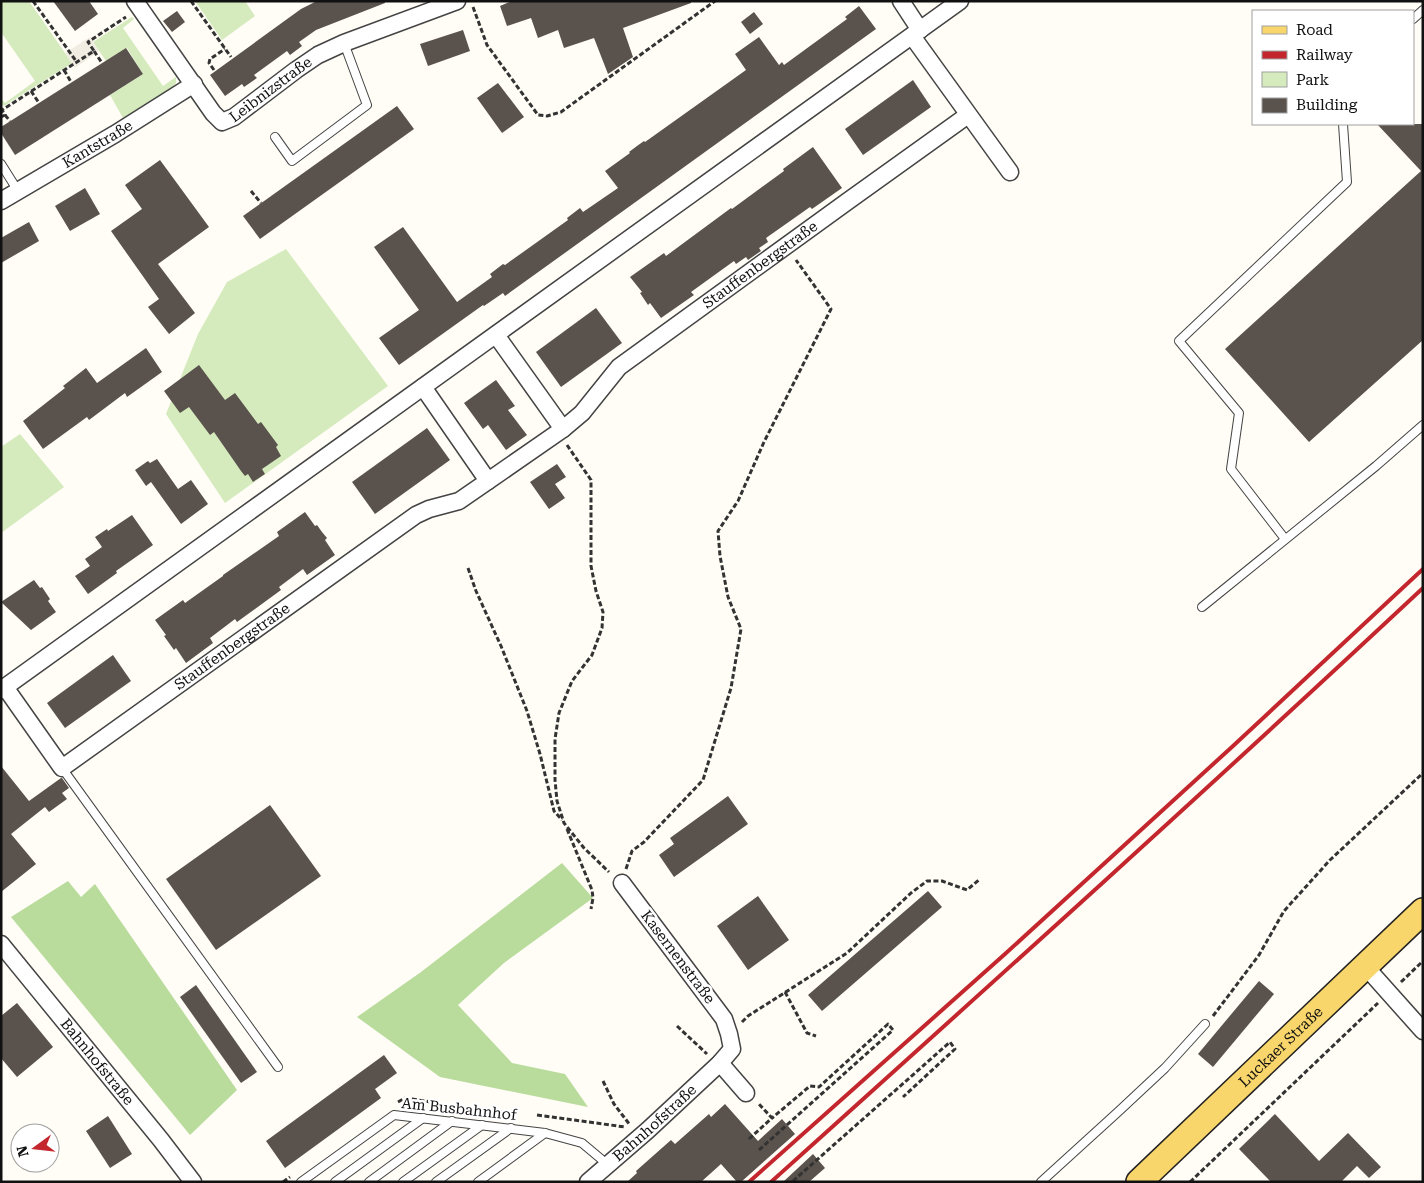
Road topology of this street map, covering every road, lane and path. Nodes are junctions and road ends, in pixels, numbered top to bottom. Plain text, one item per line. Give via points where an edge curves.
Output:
1 (33, 1) edge
2 (191, 1) edge
3 (457, 1) edge
4 (471, 1) edge
5 (715, 1) edge
6 (901, 1) edge
7 (960, 1) edge
8 (137, 5) edge
9 (916, 33) junction
10 (344, 43) junction
11 (225, 49) junction
12 (94, 51) junction
13 (231, 58) dead end
14 (76, 62) junction
15 (102, 63) dead end
16 (64, 70) junction
17 (214, 70) dead end
18 (71, 82) dead end
19 (194, 84) junction
20 (31, 91) junction
21 (39, 103) dead end
22 (3, 107) edge
23 (968, 115) junction
24 (3, 116) edge
25 (10, 121) dead end
26 (1343, 125) edge
27 (275, 137) dead end
28 (1, 164) edge
29 (1010, 172) dead end
30 (18, 191) junction
31 (251, 191) dead end
32 (1, 201) edge
33 (261, 204) dead end
34 (785, 246) junction
35 (496, 335) junction
36 (423, 387) junction
37 (1423, 425) edge
38 (561, 431) junction
39 (488, 481) junction
40 (1285, 539) junction
41 (468, 568) dead end
42 (1202, 607) dead end
43 (3, 688) edge
44 (62, 768) junction
45 (1423, 773) edge
46 (564, 823) junction
47 (980, 879) dead end
48 (622, 883) junction
49 (591, 909) dead end
50 (1423, 911) edge
51 (1, 944) edge
52 (1423, 961) edge
53 (1365, 966) junction
54 (785, 992) junction
55 (1388, 993) junction
56 (1205, 1024) joint
57 (677, 1026) dead end
58 (1423, 1031) edge
59 (729, 1034) junction
60 (816, 1036) dead end
61 (714, 1059) junction
62 (278, 1067) dead end
63 (603, 1081) dead end
64 (746, 1093) joint
65 (903, 1097) dead end
66 (537, 1115) dead end
67 (423, 1118) junction
68 (772, 1118) junction
69 (452, 1121) junction
70 (482, 1125) junction
71 (511, 1128) junction
72 (546, 1133) junction
73 (749, 1139) dead end
74 (759, 1150) dead end
75 (608, 1164) junction
76 (793, 1181) edge
77 (193, 1182) edge
78 (302, 1182) edge
79 (336, 1182) edge
80 (369, 1182) edge
81 (403, 1182) edge
82 (436, 1182) edge
83 (478, 1182) edge
84 (588, 1182) edge
85 (1041, 1182) edge
86 (1139, 1182) edge
87 (1190, 1182) edge

1 - 14 path
2 - 11 path
3 - 10 street, Leibnizstraße
4 - 5 path via 487,45 538,115 547,116 561,112
6 - 9 street
7 - 9 street
8 - 12 path via 88,42
8 - 19 street, Leibnizstraße
9 - 23 street
9 - 35 street
10 - 19 street, Leibnizstraße via 318,55 234,117 222,122
10 - 27 lane via 367,105 292,161
11 - 13 path
11 - 17 path via 210,59
12 - 14 path
12 - 15 path
14 - 16 path
16 - 18 path
16 - 20 path
19 - 30 street, Kantstraße
20 - 21 path
20 - 22 path
22 - 24 path
23 - 29 street
23 - 34 street, Stauffenbergstraße
24 - 25 path
26 - 40 lane via 1347,182 1179,341 1239,413 1231,468
28 - 30 lane
30 - 32 street, Kantstraße
31 - 33 path
34 - 38 street, Stauffenbergstraße via 619,367 582,413
34 - 48 path via 830,309 738,501 718,531 728,597 741,629 731,688 703,780 632,851
35 - 36 street
35 - 38 street
36 - 39 street
36 - 43 street
37 - 40 lane
38 - 39 street, Stauffenbergstraße
38 - 46 path via 591,480 591,566 603,612 602,628 592,655 572,681 559,712 555,780
39 - 44 street, Stauffenbergstraße via 459,501 429,509 409,520
40 - 42 lane
41 - 46 path via 527,711 554,810
43 - 44 street
44 - 62 lane
45 - 56 path via 1330,860 1284,911 1259,956
46 - 48 path via 584,848
46 - 49 path via 592,890
47 - 54 path via 967,890 942,881 927,881 847,953
48 - 59 street, Kasernenstraße via 724,1019
50 - 53 main road, Luckaer Straße
51 - 77 street, Bahnhofstraße
52 - 55 path
53 - 55 street
53 - 86 main road, Luckaer Straße
54 - 59 path via 748,1016
54 - 60 path via 807,1033
55 - 58 street
55 - 87 path
56 - 85 lane via 1165,1068
57 - 61 path
59 - 61 street, Bahnhofstraße via 732,1049
61 - 64 street
61 - 75 street, Bahnhofstraße via 648,1130
63 - 66 path via 631,1128
64 - 68 path
65 - 76 path via 956,1049 950,1042
67 - 69 lane, Am Busbahnhof
67 - 78 lane, Am Busbahnhof via 394,1115
67 - 79 lane
68 - 73 path
68 - 74 path via 810,1086 818,1086 888,1024 893,1030
69 - 70 lane, Am Busbahnhof
69 - 80 lane
70 - 71 lane, Am Busbahnhof
70 - 81 lane
71 - 72 lane, Am Busbahnhof
71 - 82 lane
72 - 75 lane, Am Busbahnhof via 582,1143
72 - 83 lane
75 - 84 street, Bahnhofstraße

